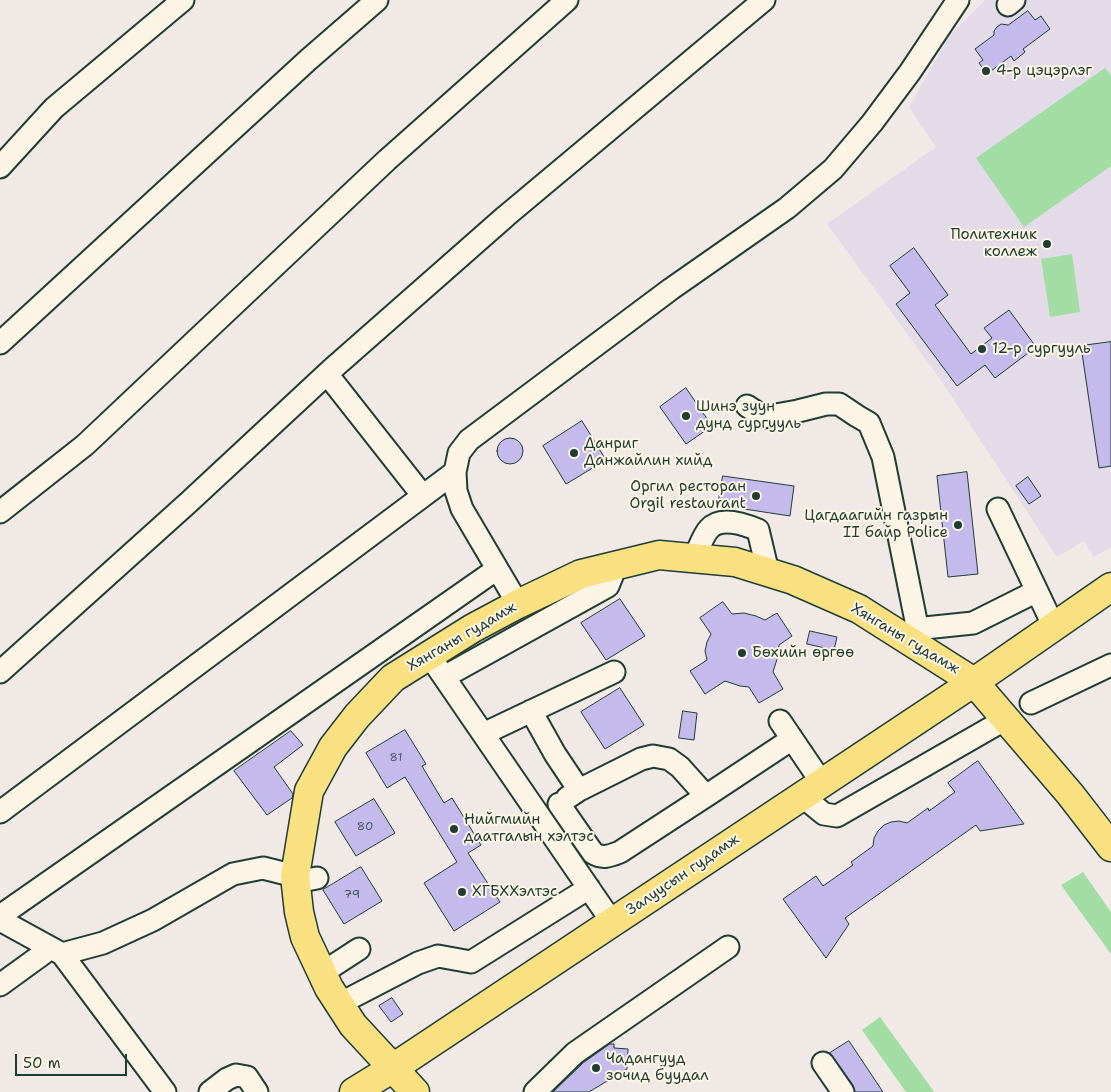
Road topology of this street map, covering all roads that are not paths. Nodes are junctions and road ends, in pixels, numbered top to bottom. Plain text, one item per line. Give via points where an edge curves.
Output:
1 (183, 0) edge
2 (377, 0) edge
3 (567, 0) edge
4 (764, 0) edge
5 (958, 0) edge
6 (0, 167) edge
7 (0, 343) edge
8 (327, 374) junction
9 (747, 406) dead end
10 (455, 472) junction
11 (423, 496) junction
12 (998, 509) dead end
13 (0, 512) edge
14 (694, 558) junction
15 (613, 566) junction
16 (497, 569) junction
17 (768, 572) junction
18 (1111, 587) edge
19 (1037, 591) junction
20 (518, 604) junction
21 (1054, 626) junction
22 (913, 635) junction
23 (1111, 665) edge
24 (437, 666) junction
25 (0, 672) edge
26 (614, 672) dead end
27 (974, 682) junction
28 (1031, 703) dead end
29 (531, 711) junction
30 (1006, 719) junction
31 (780, 721) dead end
32 (483, 734) junction
33 (792, 739) junction
34 (579, 790) junction
35 (812, 790) junction
36 (706, 796) junction
37 (559, 804) junction
38 (0, 812) edge
39 (540, 816) junction
40 (1111, 847) edge
41 (302, 879) junction
42 (589, 888) junction
43 (0, 916) edge
44 (0, 920) edge
45 (612, 922) junction
46 (728, 947) dead end
47 (359, 950) dead end
48 (61, 955) junction
49 (322, 973) junction
50 (0, 985) edge
51 (339, 1004) junction
52 (823, 1063) dead end
53 (392, 1068) junction
54 (165, 1092) edge
55 (210, 1092) edge
56 (257, 1092) edge
57 (354, 1092) edge
58 (415, 1092) edge
59 (535, 1092) edge
60 (843, 1092) edge

1 - 6 street via 54,108
2 - 7 street
3 - 13 street via 387,160 84,445
4 - 8 street via 506,216
5 - 10 street via 910,72 833,170 787,208 671,289 469,440 460,453
8 - 11 street
8 - 25 street
9 - 22 street via 764,417 839,404 869,423 882,457 916,621
10 - 11 street
10 - 16 street via 456,491 462,509
11 - 38 street
12 - 19 street
14 - 15 main road, Хянганы гудамж via 659,555
14 - 17 main road, Хянганы гудамж via 735,562
14 - 17 street via 709,529 720,522 745,524 758,530
15 - 20 main road, Хянганы гудамж via 581,574
15 - 24 street via 608,586
16 - 20 street
16 - 43 street
17 - 22 main road, Хянганы гудамж via 858,608
18 - 21 main road, Залуусын гудамж
19 - 21 street
19 - 22 street via 973,623
20 - 24 main road, Хянганы гудамж via 473,628
21 - 27 main road, Залуусын гудамж
22 - 27 main road, Хянганы гудамж
23 - 28 street
24 - 32 street
24 - 41 main road, Хянганы гудамж via 393,678 333,747 310,791
26 - 29 street
27 - 30 main road, Хянганы гудамж
27 - 35 main road, Залуусын гудамж
29 - 32 street
29 - 34 street
30 - 35 street via 837,816 824,814
30 - 40 main road, Хянганы гудамж
31 - 33 street
32 - 39 street
33 - 35 street
33 - 36 street
34 - 36 street via 653,756 669,759 680,767
34 - 37 street
35 - 45 main road, Залуусын гудамж
36 - 37 street via 608,857 593,853
37 - 39 street
39 - 42 street
41 - 48 street via 263,868 233,874 153,920 104,943
41 - 49 main road, Хянганы гудамж via 299,912 302,928
42 - 45 street
42 - 51 street via 470,962 438,956
44 - 48 street
45 - 53 main road, Залуусын гудамж
46 - 59 street via 575,1053
47 - 49 street
48 - 50 street
48 - 54 street
49 - 51 main road, Хянганы гудамж
51 - 53 main road, Хянганы гудамж via 353,1025
52 - 60 street
53 - 57 main road, Залуусын гудамж
53 - 58 main road, Хянганы гудамж
55 - 56 street via 236,1075 247,1077

